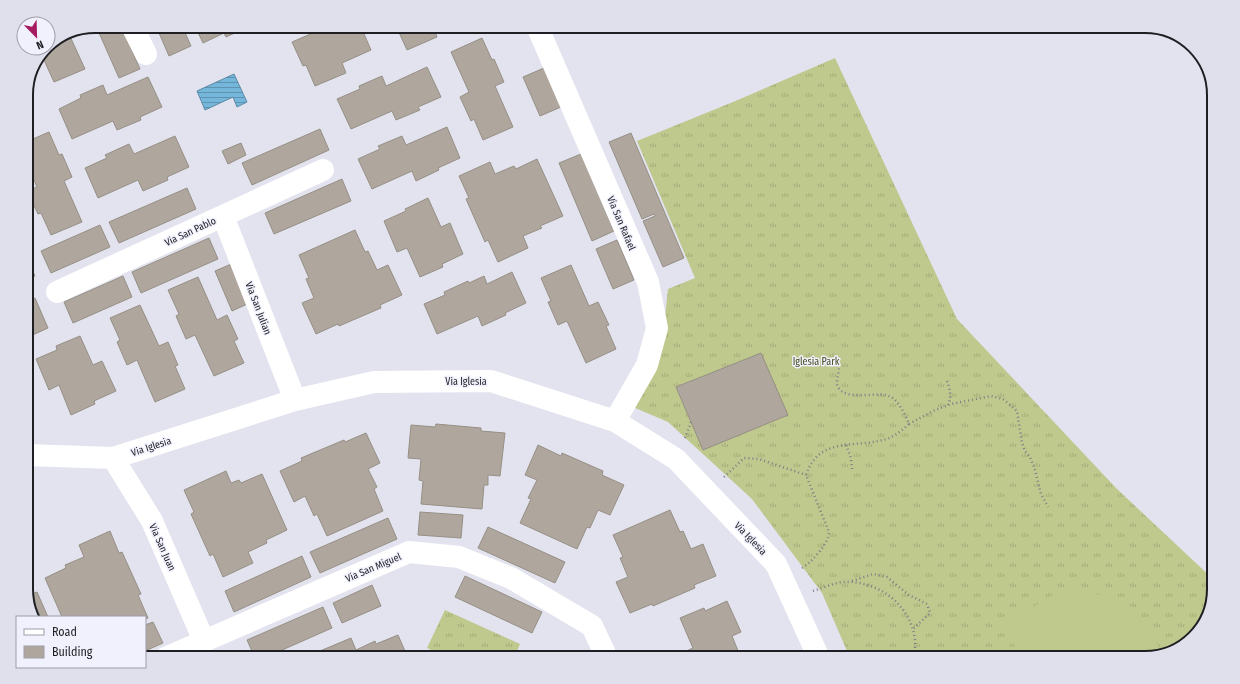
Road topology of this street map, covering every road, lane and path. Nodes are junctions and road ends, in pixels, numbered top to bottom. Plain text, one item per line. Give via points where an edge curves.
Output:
1 (136, 33) edge
2 (540, 33) edge
3 (146, 54) dead end
4 (323, 170) dead end
5 (223, 216) junction
6 (57, 292) dead end
7 (820, 362) dead end
8 (947, 381) dead end
9 (295, 400) junction
10 (948, 405) junction
11 (615, 421) junction
12 (909, 424) junction
13 (846, 445) junction
14 (33, 455) edge
15 (113, 458) junction
16 (852, 469) dead end
17 (806, 475) junction
18 (708, 492) junction
19 (1048, 507) dead end
20 (783, 580) junction
21 (847, 582) junction
22 (792, 600) junction
23 (912, 630) junction
24 (204, 641) junction
25 (181, 651) edge
26 (604, 651) edge
27 (816, 651) edge
28 (914, 651) edge

1 - 3 street
2 - 11 street, Via San Rafael via 648,282 658,328 647,365
4 - 5 street, Via San Pablo
5 - 6 street, Via San Pablo
5 - 9 street, Via San Julian
7 - 12 path via 834,363 839,368 838,387 845,393 890,396 897,402
8 - 10 path via 951,399
9 - 11 street, Via Iglesia via 374,382 492,381
9 - 15 street, Via Iglesia
10 - 12 path
10 - 19 path via 991,396 1003,399 1017,411 1022,443 1030,457 1041,494
11 - 18 street, Via Iglesia via 676,459
12 - 13 path via 902,431 883,440
13 - 16 path
13 - 17 path via 823,451 808,468
14 - 15 street, Via Iglesia
15 - 24 street, Via San Juan via 152,522
17 - 18 path via 759,459 744,458
17 - 20 path via 829,532 829,538 808,564
18 - 20 street, Via Iglesia via 776,564
20 - 22 street, Via Iglesia
21 - 22 path
21 - 23 path via 863,584 889,595 906,614
21 - 23 path via 873,574 887,577 909,595 927,604 930,613
22 - 27 street, Via Iglesia
23 - 28 path
24 - 25 street, Via San Miguel
24 - 26 street, Via San Miguel via 409,552 459,557 510,578 592,626

